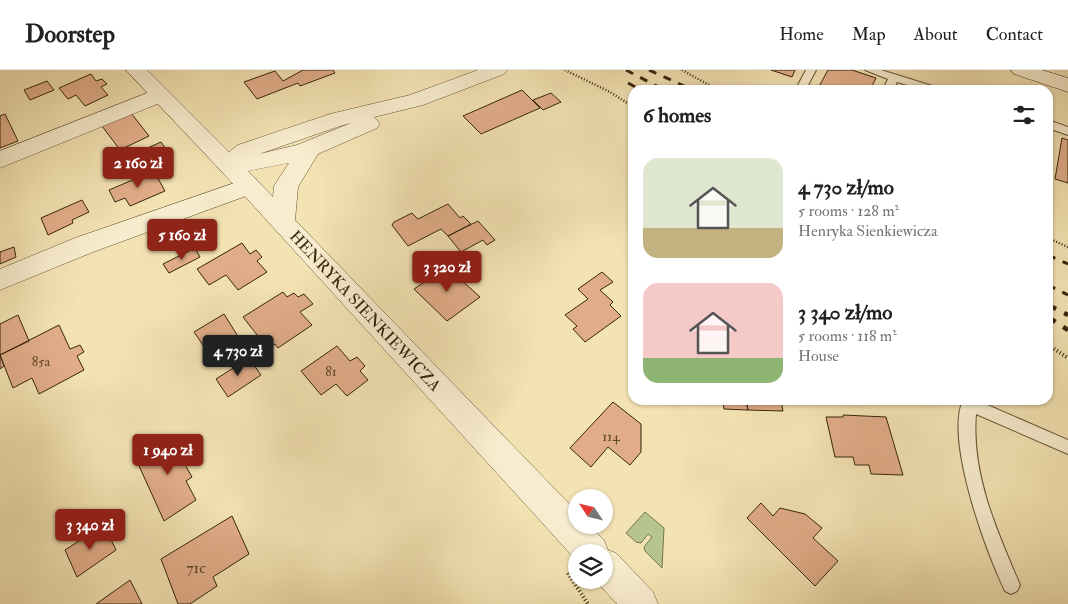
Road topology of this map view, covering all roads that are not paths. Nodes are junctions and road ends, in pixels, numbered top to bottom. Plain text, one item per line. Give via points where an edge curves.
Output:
1 (136, 70) edge
2 (497, 70) edge
3 (811, 70) edge
4 (870, 70) edge
5 (1021, 70) edge
6 (894, 78) junction
7 (803, 85) dead end
8 (890, 85) edge
9 (918, 85) edge
10 (1068, 85) edge
11 (160, 95) junction
12 (416, 100) junction
13 (1053, 127) edge
14 (1068, 131) edge
15 (309, 151) junction
16 (0, 160) edge
17 (228, 166) junction
18 (249, 186) junction
19 (283, 223) junction
20 (0, 280) edge
21 (966, 405) edge
22 (973, 405) edge
23 (1068, 447) edge
24 (584, 544) edge
25 (613, 575) edge
26 (1011, 584) dead end
27 (640, 604) edge

1 - 11 street, HENRYKA SIENKIEWICZA
2 - 12 street
3 - 7 lane
4 - 6 lane
5 - 10 street
6 - 8 lane
6 - 9 lane
11 - 16 street
11 - 17 street, HENRYKA SIENKIEWICZA
12 - 15 street
12 - 17 street via 338,119 246,150
13 - 14 lane
15 - 17 street via 272,161
15 - 19 street via 286,186
17 - 18 street, HENRYKA SIENKIEWICZA
18 - 19 street, HENRYKA SIENKIEWICZA
18 - 20 street via 84,245
19 - 24 street, HENRYKA SIENKIEWICZA
21 - 26 lane via 967,446 975,481 1002,567
22 - 23 lane
25 - 27 street

